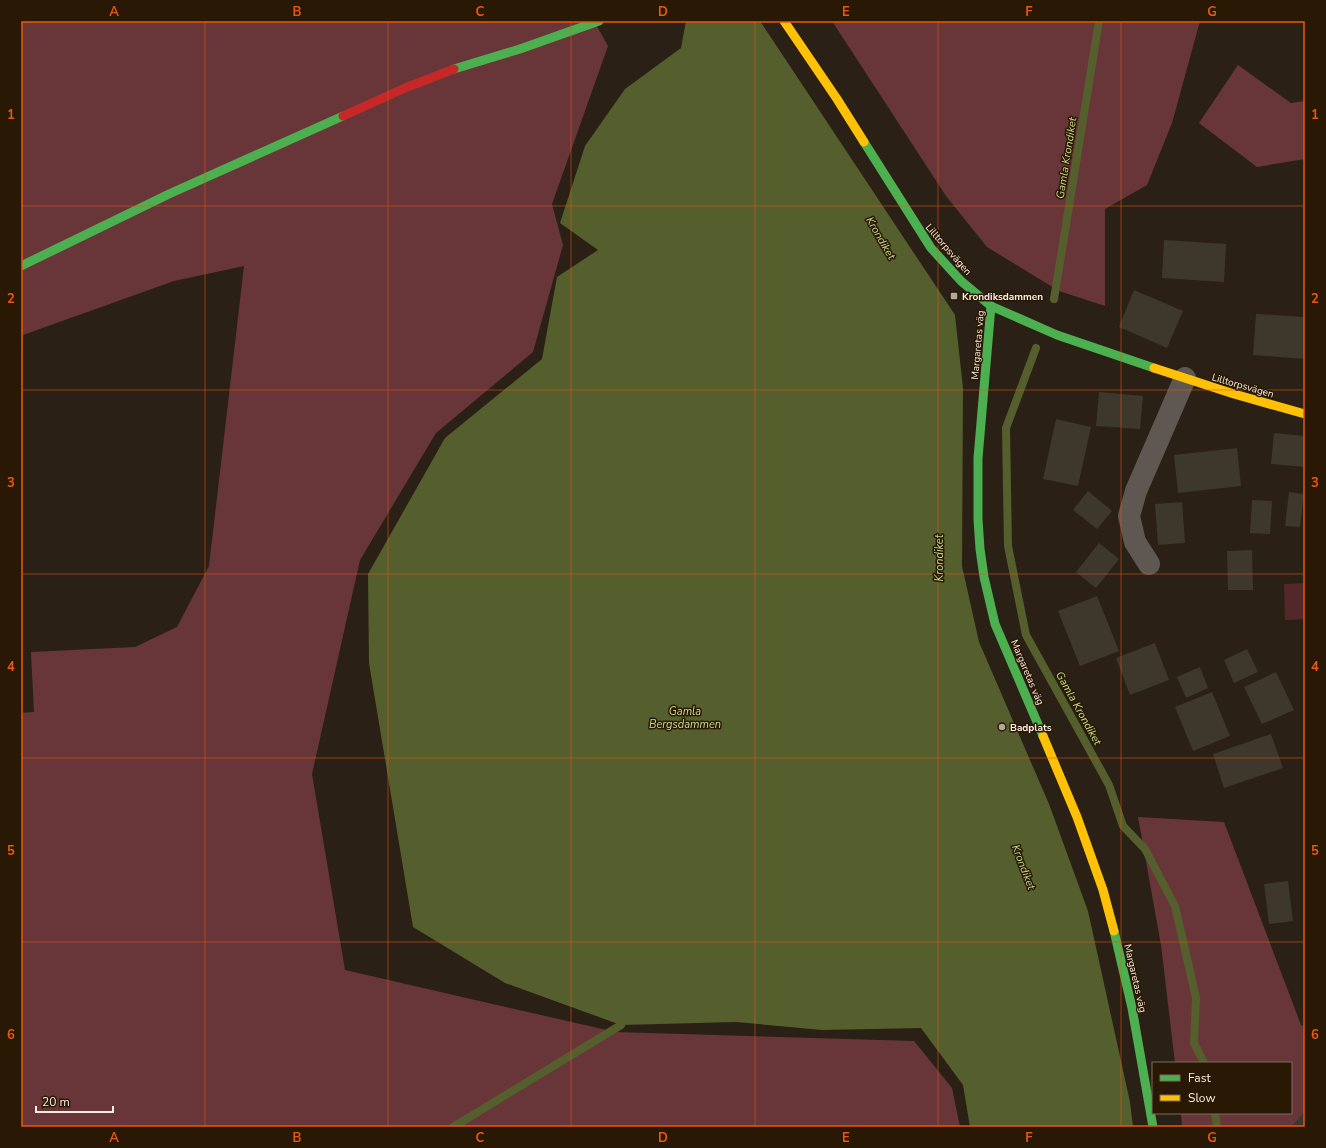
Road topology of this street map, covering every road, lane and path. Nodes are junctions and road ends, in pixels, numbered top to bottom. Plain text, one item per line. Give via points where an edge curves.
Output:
1 (599, 21) edge
2 (784, 21) edge
3 (21, 266) edge
4 (992, 306) junction
5 (1185, 378) junction
6 (1305, 414) edge
7 (1149, 564) dead end
8 (1153, 1127) edge

1 - 3 street via 404,88 169,194
2 - 4 street, Lilltorpsvägen via 931,248 961,281
4 - 5 street, Lilltorpsvägen via 1057,335
4 - 8 street, Margaretas väg via 978,481 980,549 986,590 995,624 1077,817 1103,890 1132,1008
5 - 6 street, Lilltorpsvägen
5 - 7 street via 1136,491 1130,516 1134,542

